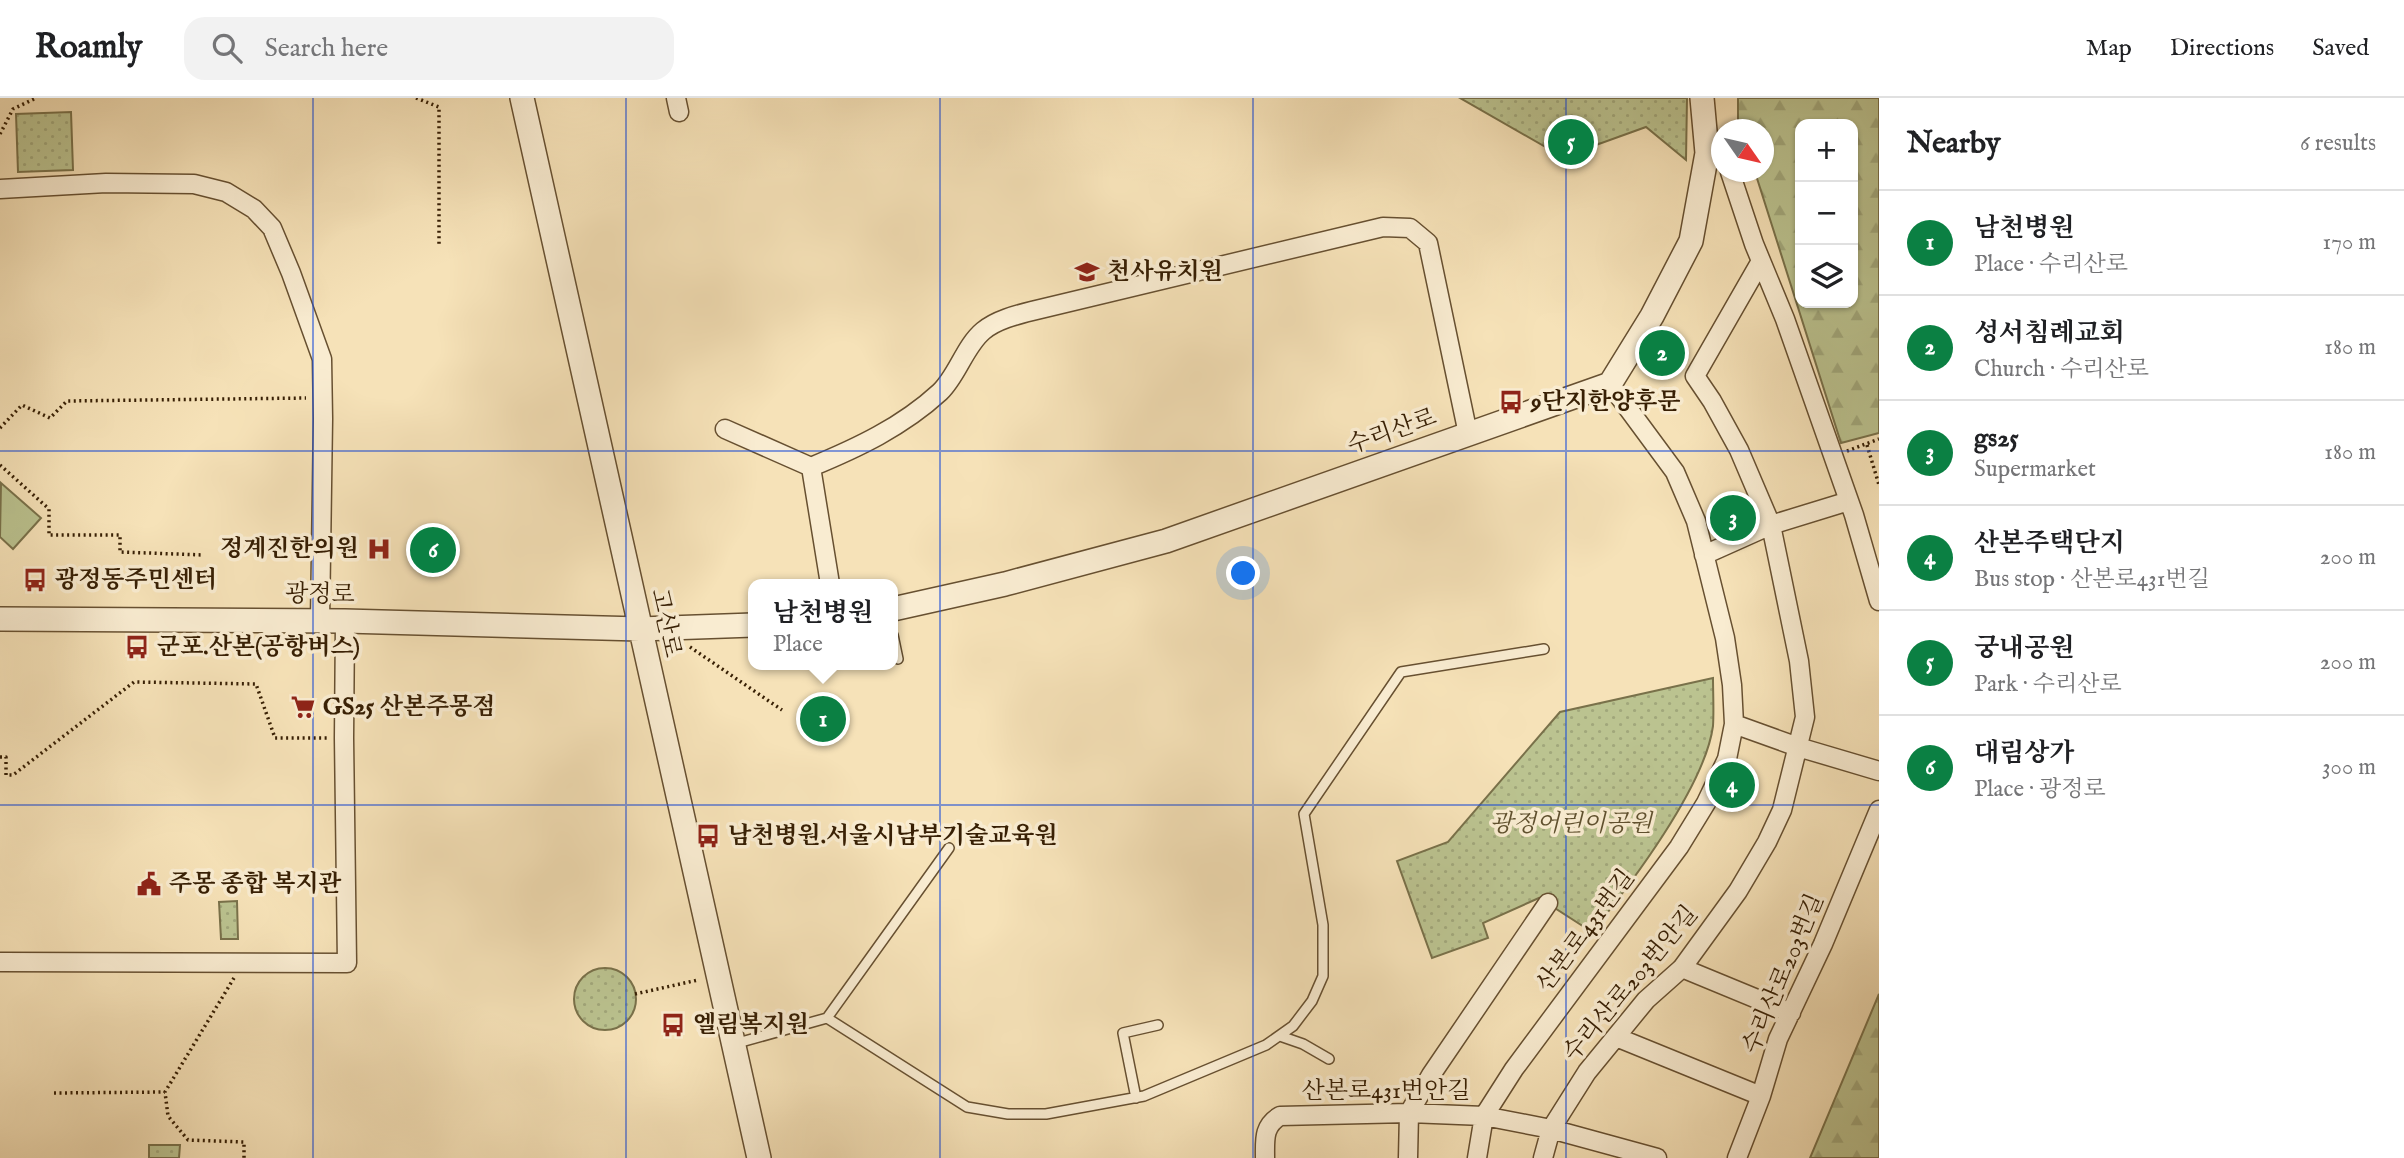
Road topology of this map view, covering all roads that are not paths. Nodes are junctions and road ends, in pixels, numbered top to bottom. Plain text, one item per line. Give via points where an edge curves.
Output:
1 (523, 98) edge
2 (1702, 98) edge
3 (1711, 144) edge
4 (1711, 170) edge
5 (1733, 182) edge
6 (0, 189) edge
7 (1761, 261) junction
8 (1610, 384) junction
9 (725, 429) dead end
10 (1468, 434) junction
11 (811, 467) junction
12 (1849, 501) junction
13 (1771, 525) junction
14 (1704, 555) junction
15 (829, 579) edge
16 (1879, 601) edge
17 (898, 608) edge
18 (0, 619) edge
19 (320, 621) junction
20 (345, 621) junction
21 (748, 625) edge
22 (651, 629) junction
23 (1544, 649) dead end
24 (1734, 724) junction
25 (1798, 747) junction
26 (1879, 771) edge
27 (1879, 810) edge
28 (949, 848) dead end
29 (1548, 903) dead end
30 (0, 962) edge
31 (1682, 968) junction
32 (1790, 1013) junction
33 (827, 1018) junction
34 (1158, 1025) dead end
35 (1280, 1036) junction
36 (1616, 1037) junction
37 (732, 1044) junction
38 (1329, 1059) dead end
39 (1761, 1096) junction
40 (1136, 1098) junction
41 (1409, 1113) junction
42 (1484, 1116) junction
43 (1551, 1129) junction
44 (759, 1158) edge
45 (1265, 1158) edge
46 (1408, 1158) edge
47 (1477, 1158) edge
48 (1543, 1158) edge
49 (1653, 1158) edge
50 (1737, 1158) edge

1 - 22 street, 고산로
2 - 3 street
4 - 8 street via 1691,241
5 - 7 street
6 - 19 street via 194,184 226,191 254,209 272,229 322,359
7 - 12 street
7 - 13 street, 수리산로203번안길 via 1695,376 1739,450
8 - 10 street, 수리산로
8 - 14 street, 산본로431번길 via 1675,472 1696,521
9 - 11 street
10 - 11 street via 1428,243 1410,228 1383,227 1006,318 982,331 942,390 906,420
10 - 17 street, 수리산로 via 1166,541
11 - 15 street
12 - 13 street
12 - 16 street
13 - 14 street
13 - 25 street, 수리산로203번안길 via 1800,672 1805,717
14 - 24 street, 산본로431번길 via 1725,638
18 - 19 street, 광정로
19 - 20 street, 광정로
20 - 22 street, 광정로
20 - 30 street via 347,963
21 - 22 street
22 - 37 street, 고산로
23 - 35 lane via 1401,673 1304,814 1323,925 1323,976 1312,1001 1293,1027
24 - 25 street
24 - 42 street, 산본로431번길 via 1727,758 1679,847
25 - 26 street
25 - 31 street, 수리산로203번안길 via 1782,810 1768,842
27 - 32 street, 수리산로203번길
28 - 33 lane
29 - 41 street
31 - 32 street
31 - 36 street, 수리산로203번안길 via 1646,1000
32 - 39 street, 수리산로203번길
33 - 37 lane
33 - 40 lane via 967,1107 1046,1114
34 - 40 lane via 1123,1033
35 - 38 lane
35 - 40 lane
36 - 39 street
36 - 43 street, 수리산로203번안길
37 - 44 street, 고산로
39 - 50 street, 수리산로203번길
41 - 42 street, 산본로431번안길
41 - 45 street, 산본로431번안길 via 1280,1116 1265,1132
41 - 46 street
42 - 43 street
42 - 47 street, 산본로431번길
43 - 48 street, 수리산로203번안길
43 - 49 street

